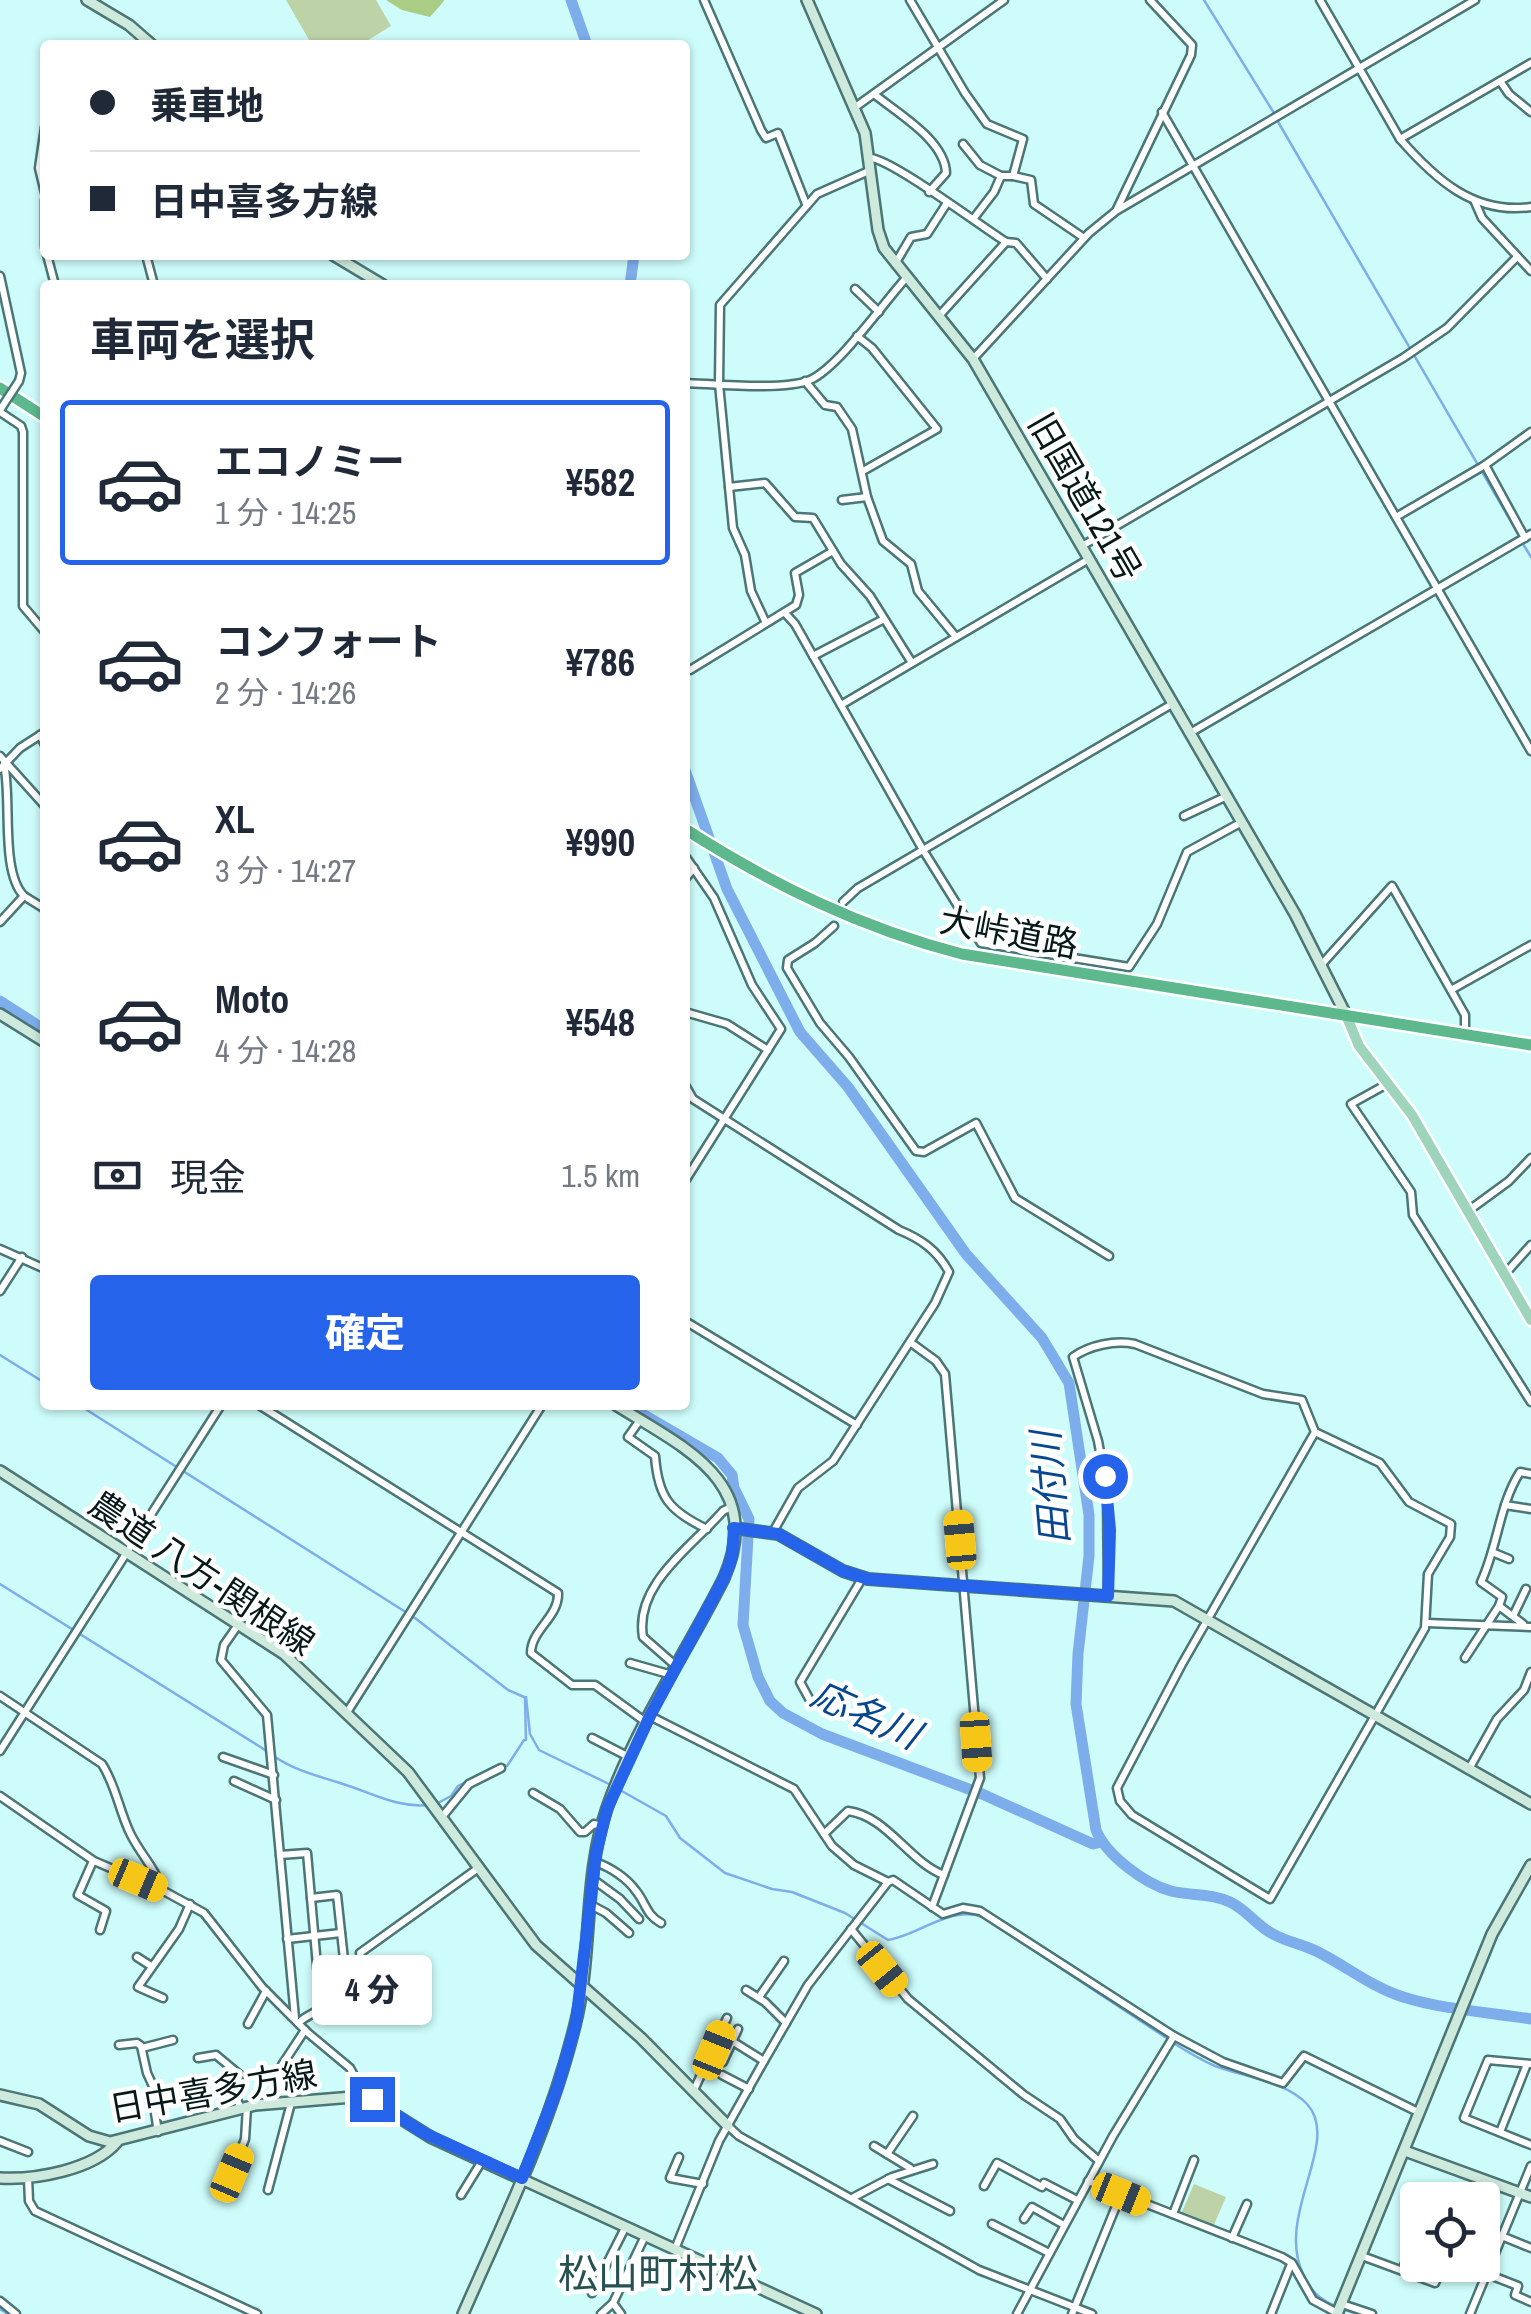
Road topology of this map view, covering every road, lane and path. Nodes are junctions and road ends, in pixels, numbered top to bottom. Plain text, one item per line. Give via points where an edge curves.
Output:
1 (704, 0) edge
2 (807, 0) edge
3 (910, 0) edge
4 (1004, 0) edge
5 (1150, 0) edge
6 (1320, 0) edge
7 (1475, 0) edge
8 (93, 2) edge
9 (147, 40) edge
10 (939, 50) junction
11 (1531, 63) edge
12 (1360, 68) junction
13 (1500, 81) junction
14 (874, 94) junction
15 (854, 108) junction
16 (1162, 112) junction
17 (1531, 112) edge
18 (1400, 139) junction
19 (963, 144) dead end
20 (871, 164) junction
21 (1193, 166) junction
22 (1001, 176) junction
23 (1013, 176) junction
24 (929, 192) junction
25 (1475, 202) junction
26 (948, 203) junction
27 (806, 204) junction
28 (1531, 207) edge
29 (1116, 210) junction
30 (974, 218) junction
31 (1084, 238) junction
32 (1006, 242) junction
33 (1518, 257) junction
34 (342, 260) edge
35 (895, 264) junction
36 (1531, 271) edge
37 (0, 276) edge
38 (907, 277) junction
39 (1048, 279) junction
40 (376, 280) edge
41 (855, 289) dead end
42 (879, 312) junction
43 (939, 316) junction
44 (857, 336) junction
45 (973, 359) junction
46 (690, 382) edge
47 (805, 382) junction
48 (719, 384) junction
49 (0, 388) edge
50 (1328, 402) junction
51 (2, 407) edge
52 (40, 414) edge
53 (1531, 432) edge
54 (1482, 466) junction
55 (863, 471) junction
56 (728, 487) junction
57 (867, 497) junction
58 (842, 500) dead end
59 (1396, 516) junction
60 (1528, 536) edge
61 (1082, 546) junction
62 (833, 551) junction
63 (1089, 560) junction
64 (1437, 589) junction
65 (785, 613) junction
66 (884, 619) junction
67 (40, 624) edge
68 (766, 624) junction
69 (956, 637) junction
70 (813, 656) junction
71 (912, 663) junction
72 (690, 670) dead end
73 (1172, 704) junction
74 (841, 705) junction
75 (1190, 733) junction
76 (40, 736) edge
77 (1531, 751) edge
78 (3, 763) edge
79 (1227, 796) junction
80 (40, 801) edge
81 (1184, 816) dead end
82 (1242, 822) junction
83 (690, 832) edge
84 (923, 850) junction
85 (690, 863) edge
86 (694, 868) junction
87 (690, 873) edge
88 (24, 896) junction
89 (844, 902) dead end
90 (40, 906) edge
91 (0, 922) edge
92 (834, 926) dead end
93 (1531, 945) edge
94 (1322, 964) junction
95 (1451, 990) junction
96 (690, 1013) edge
97 (0, 1014) edge
98 (1346, 1015) junction
99 (1465, 1032) junction
100 (40, 1039) edge
101 (1531, 1045) edge
102 (768, 1050) junction
103 (1388, 1084) junction
104 (690, 1094) edge
105 (726, 1118) junction
106 (1531, 1158) edge
107 (690, 1173) edge
108 (1468, 1211) junction
109 (1531, 1245) edge
110 (0, 1248) edge
111 (22, 1256) junction
112 (1110, 1256) dead end
113 (40, 1266) edge
114 (1505, 1274) junction
115 (0, 1291) edge
116 (1531, 1320) edge
117 (690, 1324) edge
118 (910, 1342) junction
119 (1531, 1402) edge
120 (218, 1410) edge
121 (267, 1410) edge
122 (539, 1410) edge
123 (624, 1410) edge
124 (640, 1420) junction
125 (857, 1425) junction
126 (1315, 1432) junction
127 (0, 1472) edge
128 (1531, 1474) edge
129 (1505, 1505) junction
130 (731, 1507) junction
131 (1531, 1509) edge
132 (707, 1529) junction
133 (742, 1529) junction
134 (773, 1532) junction
135 (460, 1534) junction
136 (127, 1552) junction
137 (1492, 1552) junction
138 (1510, 1559) dead end
139 (863, 1578) junction
140 (965, 1586) junction
141 (1526, 1588) dead end
142 (1104, 1596) junction
143 (1500, 1606) junction
144 (1514, 1614) junction
145 (1207, 1620) junction
146 (1427, 1623) junction
147 (239, 1624) junction
148 (1487, 1625) junction
149 (1528, 1626) edge
150 (1464, 1658) dead end
151 (630, 1663) dead end
152 (674, 1670) junction
153 (1531, 1672) edge
154 (1528, 1686) edge
155 (0, 1696) edge
156 (811, 1702) dead end
157 (26, 1712) junction
158 (346, 1714) junction
159 (1376, 1714) junction
160 (649, 1719) junction
161 (592, 1738) dead end
162 (0, 1752) edge
163 (223, 1757) dead end
164 (630, 1758) junction
165 (501, 1768) dead end
166 (1469, 1770) junction
167 (274, 1775) junction
168 (234, 1781) dead end
169 (532, 1793) dead end
170 (0, 1796) edge
171 (276, 1800) junction
172 (1531, 1804) edge
173 (442, 1817) junction
174 (602, 1826) junction
175 (824, 1834) junction
176 (280, 1855) junction
177 (93, 1861) junction
178 (596, 1862) junction
179 (1531, 1865) edge
180 (477, 1869) junction
181 (944, 1875) junction
182 (594, 1880) junction
183 (888, 1882) junction
184 (162, 1890) junction
185 (310, 1898) junction
186 (190, 1904) junction
187 (591, 1906) junction
188 (932, 1907) junction
189 (639, 1918) dead end
190 (661, 1923) dead end
191 (851, 1929) junction
192 (100, 1930) dead end
193 (340, 1933) junction
194 (629, 1933) dead end
195 (314, 1936) junction
196 (287, 1939) junction
197 (343, 1954) junction
198 (360, 1954) junction
199 (137, 1957) dead end
200 (784, 1961) dead end
201 (151, 1966) junction
202 (318, 1977) dead end
203 (346, 1978) dead end
204 (582, 1987) junction
205 (746, 1990) dead end
206 (266, 1991) junction
207 (759, 1997) junction
208 (162, 1998) dead end
209 (727, 2018) dead end
210 (248, 2024) dead end
211 (300, 2024) junction
212 (786, 2024) junction
213 (738, 2029) dead end
214 (1174, 2036) junction
215 (173, 2040) dead end
216 (732, 2041) junction
217 (119, 2045) dead end
218 (142, 2048) junction
219 (198, 2058) dead end
220 (764, 2061) junction
221 (724, 2062) dead end
222 (1529, 2064) edge
223 (282, 2065) dead end
224 (722, 2074) dead end
225 (749, 2089) junction
226 (694, 2090) junction
227 (0, 2095) edge
228 (365, 2096) junction
229 (291, 2103) junction
230 (244, 2108) junction
231 (1420, 2113) junction
232 (913, 2116) dead end
233 (728, 2126) junction
234 (158, 2132) junction
235 (1500, 2132) junction
236 (0, 2141) edge
237 (117, 2142) junction
238 (1531, 2145) edge
239 (874, 2146) dead end
240 (1405, 2151) junction
241 (28, 2152) dead end
242 (886, 2154) junction
243 (679, 2157) dead end
244 (483, 2160) junction
245 (1194, 2160) dead end
246 (1099, 2162) junction
247 (934, 2164) dead end
248 (1531, 2166) edge
249 (911, 2169) junction
250 (232, 2173) dead end
251 (0, 2178) edge
252 (28, 2178) junction
253 (522, 2178) junction
254 (887, 2179) junction
255 (1088, 2180) junction
256 (702, 2184) junction
257 (984, 2186) dead end
258 (268, 2190) dead end
259 (1121, 2194) junction
260 (461, 2195) dead end
261 (1526, 2195) edge
262 (852, 2197) junction
263 (1077, 2200) junction
264 (1247, 2204) dead end
265 (950, 2211) dead end
266 (1173, 2214) junction
267 (1024, 2219) dead end
268 (992, 2224) dead end
269 (1064, 2225) junction
270 (625, 2228) junction
271 (645, 2236) junction
272 (1502, 2236) junction
273 (1232, 2238) junction
274 (1500, 2241) edge
275 (1531, 2248) edge
276 (675, 2249) junction
277 (1049, 2253) junction
278 (1362, 2256) junction
279 (1292, 2263) junction
280 (1400, 2269) edge
281 (1500, 2279) edge
282 (1483, 2282) edge
283 (1029, 2290) junction
284 (592, 2293) dead end
285 (0, 2300) edge
286 (1531, 2302) edge
287 (612, 2303) junction
288 (1074, 2310) edge
289 (1339, 2311) edge
290 (16, 2314) edge
291 (257, 2314) edge
292 (463, 2314) edge
293 (601, 2314) edge
294 (622, 2314) edge
295 (814, 2314) edge
296 (1016, 2314) edge
297 (1092, 2314) edge
298 (1272, 2314) edge
299 (1372, 2314) edge
300 (1470, 2314) edge

1 - 27 street via 764,136 778,133
2 - 15 street, 旧国道121号
3 - 10 street
4 - 10 street
5 - 16 street via 1192,45
6 - 12 street
7 - 12 street
8 - 9 street
10 - 14 street
10 - 23 street via 987,124 1023,139
11 - 13 street
12 - 18 street
12 - 21 street
13 - 17 street
13 - 18 street
14 - 15 street
14 - 24 street via 926,136 945,163 946,173
15 - 20 street, 旧国道121号
16 - 21 street
16 - 29 street
18 - 25 street
19 - 22 street via 980,165
20 - 24 street via 877,158
20 - 27 street
20 - 35 street, 旧国道121号 via 879,236
21 - 29 street
21 - 50 street
22 - 23 street
22 - 30 street
23 - 31 street via 1028,178 1034,204
24 - 26 street
25 - 28 street
25 - 33 street
26 - 30 street
26 - 35 street via 927,234 911,236
27 - 48 street via 721,304
29 - 31 street
30 - 32 street
31 - 39 street
32 - 39 street via 1016,243
32 - 43 street
33 - 36 street
33 - 50 street via 1447,328
34 - 40 street
35 - 38 street, 旧国道121号
37 - 51 street, bridge via 21,373
38 - 42 street
38 - 43 street, 旧国道121号
39 - 45 street
41 - 42 street
42 - 44 street
43 - 45 street, 旧国道121号
44 - 47 street
44 - 55 street via 938,428
45 - 61 street, 旧国道121号
46 - 48 street
47 - 48 street
47 - 55 street via 846,419
48 - 56 street
49 - 52 highway
50 - 59 street
50 - 61 street
51 - 67 street via 23,432 23,606
53 - 54 street
54 - 59 street
54 - 60 street
55 - 57 street
56 - 62 street via 769,485 794,517 813,518
56 - 68 street via 734,532
57 - 58 street
57 - 69 street via 884,540 908,560 918,591
59 - 64 street
60 - 64 street
61 - 63 street, 旧国道121号
62 - 65 street via 794,573 799,599
62 - 66 street
63 - 69 street
63 - 73 street, 旧国道121号
64 - 75 street
64 - 77 street
65 - 68 street
65 - 70 street
66 - 70 street
66 - 71 street
68 - 72 street
69 - 71 street
70 - 74 street
71 - 74 street
73 - 75 street, 旧国道121号
73 - 84 street
74 - 84 street
75 - 79 street, 旧国道121号
76 - 78 street
78 - 80 street
78 - 88 street via 8,862 12,883
79 - 81 street
79 - 82 street, 旧国道121号
82 - 84 street via 1187,852 1157,924 1130,966 982,944
82 - 94 street, 旧国道121号
83 - 98 highway, 大峠道路 via 792,892 948,951
84 - 89 street
85 - 86 street
86 - 87 street
86 - 102 street via 752,985 780,1025
88 - 90 street
88 - 91 street
92 - 112 street via 788,960 788,970 916,1151 976,1123 1015,1198
93 - 95 street
94 - 95 street via 1392,886
94 - 98 street, 旧国道121号
95 - 99 street via 1465,1015
96 - 102 street via 727,1024
97 - 100 street
98 - 99 highway, 大峠道路
98 - 103 main road via 1358,1046
99 - 101 highway, 大峠道路
102 - 105 street
103 - 108 main road
103 - 119 street via 1352,1104 1411,1192 1414,1215
104 - 105 street
105 - 107 street
105 - 118 street via 918,1236 939,1257 948,1277
106 - 108 street
108 - 114 main road
109 - 114 street
110 - 111 street
111 - 113 street
111 - 115 street
114 - 116 main road
117 - 125 street
118 - 125 street
118 - 140 street via 946,1374
120 - 136 street
121 - 135 street
122 - 135 street
123 - 124 street
124 - 130 street via 707,1464
124 - 132 street via 628,1437 655,1456 654,1476 667,1503
125 - 134 street via 833,1461 798,1488
126 - 142 street via 1302,1400 1263,1394 1135,1344 1079,1352 1073,1357 1108,1490
126 - 145 street
126 - 146 street via 1380,1463 1409,1502 1451,1524 1428,1574
127 - 136 street, 農道 八方-関根線
128 - 129 street via 1520,1472
129 - 131 street
129 - 137 street
130 - 132 street
130 - 133 street
132 - 152 street via 676,1560 644,1610 643,1638
133 - 134 street
133 - 152 street
134 - 139 street
135 - 158 street
135 - 160 street via 558,1594 531,1642 533,1656 572,1684 595,1685
136 - 147 street, 農道 八方-関根線
136 - 157 street
137 - 138 street
137 - 143 street via 1481,1582 1502,1597
139 - 140 street
139 - 156 street via 800,1682
140 - 142 street
140 - 181 street via 980,1778
141 - 144 street
142 - 145 street via 1174,1601
143 - 144 street
143 - 148 street
144 - 149 street
145 - 159 street
145 - 159 street via 1117,1781 1117,1795 1132,1814 1270,1898
146 - 148 street
146 - 159 street
147 - 158 street, 農道 八方-関根線 via 284,1654
147 - 167 street via 221,1660 267,1715
148 - 149 street
148 - 150 street
151 - 152 street
152 - 160 street
153 - 154 street
154 - 166 street via 1497,1720
155 - 157 street
157 - 162 street
157 - 184 street via 102,1764
158 - 173 street, 農道 八方-関根線 via 408,1772
159 - 166 street
160 - 164 street
160 - 175 street via 794,1789
161 - 164 street
163 - 167 street
164 - 174 street
165 - 173 street via 471,1782
166 - 172 street
167 - 171 street
168 - 171 street
169 - 174 street via 560,1809 580,1832
170 - 177 street
171 - 176 street
173 - 180 street, 農道 八方-関根線
174 - 178 street
175 - 181 street via 848,1811 856,1812
175 - 183 street via 854,1865
176 - 185 street via 306,1854
176 - 196 street
177 - 184 street
177 - 192 street via 78,1895 107,1913
178 - 182 street
178 - 190 street via 636,1890
179 - 231 street via 1506,1905
180 - 198 street
180 - 204 street, 農道 八方-関根線 via 536,1945
181 - 188 street
182 - 187 street
182 - 189 street
183 - 188 street
183 - 191 street
184 - 186 street
185 - 193 street via 338,1895
185 - 195 street
186 - 201 street
186 - 206 street via 214,1923
187 - 194 street
187 - 204 street
188 - 214 street via 943,1914 980,1911
191 - 212 street
191 - 246 street via 908,1999 1060,2120
193 - 195 street
193 - 197 street
195 - 196 street
195 - 202 street
196 - 211 street
197 - 198 street
197 - 203 street
198 - 211 street via 371,1980 365,1988
199 - 201 street
200 - 207 street
201 - 208 street via 138,1988
204 - 226 street, 農道 八方-関根線
204 - 253 street via 557,2089
205 - 207 street
206 - 210 street
206 - 211 street
207 - 212 street
209 - 226 street
211 - 223 street
211 - 228 street via 350,2068
212 - 220 street
213 - 216 street
214 - 231 street via 1276,2083 1287,2080 1304,2056
214 - 246 street
215 - 218 street
216 - 220 street
216 - 221 street
217 - 218 street
218 - 234 street via 162,2106 154,2113
219 - 230 street via 216,2055 240,2075 233,2090
220 - 225 street
222 - 235 street
222 - 235 street via 1488,2060 1464,2118
224 - 225 street
225 - 233 street
226 - 233 street, 農道 八方-関根線
227 - 237 street, 日中喜多方線 via 39,2104 89,2136
228 - 229 street, 日中喜多方線
228 - 244 street, 日中喜多方線
229 - 230 street, 日中喜多方線
229 - 258 street
230 - 234 street, 日中喜多方線
230 - 250 street via 245,2139
231 - 240 street
232 - 242 street
233 - 256 street
233 - 262 street
234 - 237 street, 日中喜多方線
235 - 238 street
236 - 241 street
237 - 252 street via 90,2160
239 - 242 street
240 - 261 street
240 - 278 street
242 - 249 street
243 - 256 street via 670,2178
244 - 253 street, 日中喜多方線
244 - 260 street
245 - 266 street
246 - 255 street
247 - 249 street
248 - 261 street
249 - 254 street
251 - 252 street
252 - 291 street via 35,2211
253 - 270 street, 日中喜多方線
253 - 292 street
254 - 262 street
254 - 265 street
255 - 259 street
255 - 263 street
256 - 276 street
257 - 263 street via 997,2163
259 - 266 street
259 - 288 street
261 - 272 street
262 - 283 street via 979,2270
263 - 269 street
264 - 273 street
266 - 273 street
267 - 269 street via 1032,2207
268 - 277 street
269 - 277 street
270 - 271 street, 日中喜多方線
270 - 284 street
271 - 276 street, 日中喜多方線
271 - 287 street
272 - 274 street
272 - 275 street
273 - 279 street
276 - 295 street, 日中喜多方線
277 - 283 street
278 - 280 street
278 - 289 street
279 - 289 street via 1313,2300
279 - 298 street
281 - 286 street via 1518,2286 1515,2295
282 - 300 street
283 - 288 street
283 - 296 street
285 - 290 street
287 - 293 street
287 - 294 street
288 - 297 street
289 - 299 street

